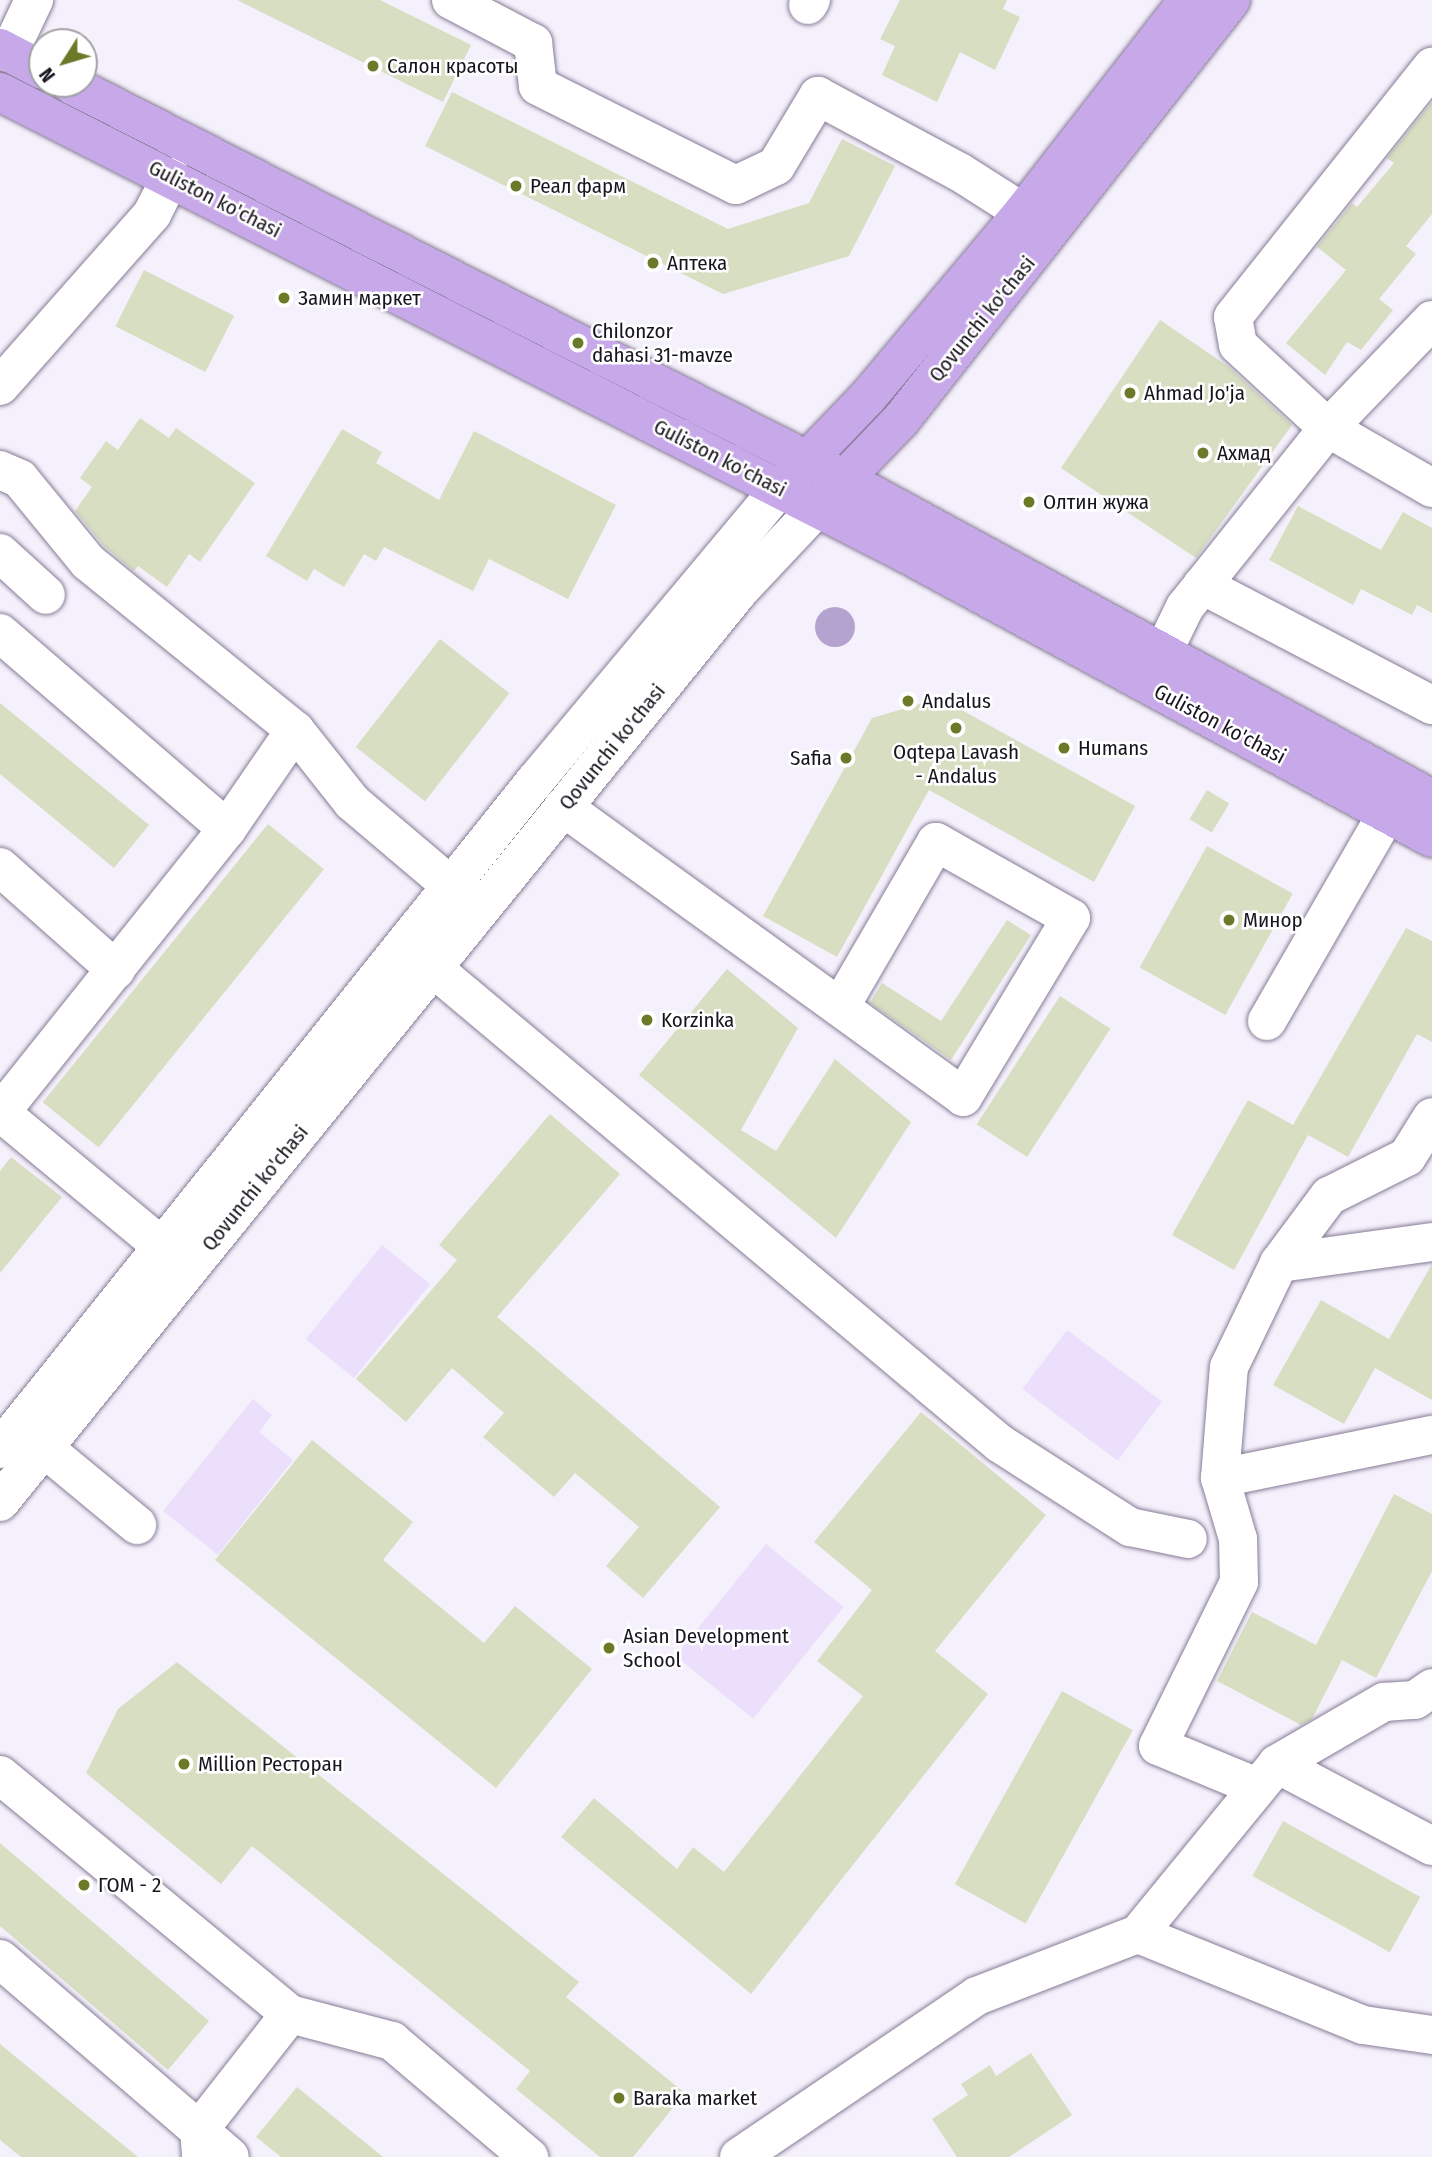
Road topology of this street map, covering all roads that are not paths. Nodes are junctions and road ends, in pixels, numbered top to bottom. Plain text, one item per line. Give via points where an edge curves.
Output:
1 (34, 0) edge
2 (451, 0) edge
3 (1188, 0) edge
4 (1231, 0) edge
5 (17, 57) edge
6 (1432, 67) edge
7 (0, 92) edge
8 (97, 98) edge
9 (171, 177) junction
10 (1038, 221) junction
11 (1432, 320) edge
12 (0, 386) edge
13 (1328, 428) junction
14 (808, 462) junction
15 (0, 470) edge
16 (844, 479) junction
17 (1432, 488) edge
18 (779, 489) junction
19 (817, 508) junction
20 (0, 553) edge
21 (1202, 585) junction
22 (46, 595) dead end
23 (0, 633) edge
24 (1155, 669) junction
25 (1432, 705) edge
26 (295, 730) junction
27 (1432, 799) edge
28 (563, 807) junction
29 (1387, 813) junction
30 (227, 829) junction
31 (1432, 838) edge
32 (0, 867) edge
33 (451, 887) junction
34 (480, 910) junction
35 (433, 968) junction
36 (116, 970) junction
37 (840, 1007) junction
38 (1267, 1021) dead end
39 (0, 1112) edge
40 (1432, 1117) edge
41 (1432, 1242) edge
42 (176, 1259) junction
43 (1279, 1263) junction
44 (1432, 1435) edge
45 (44, 1448) junction
46 (0, 1449) edge
47 (1220, 1478) junction
48 (0, 1502) edge
49 (137, 1525) dead end
50 (1188, 1539) dead end
51 (1432, 1688) edge
52 (0, 1775) edge
53 (1267, 1776) junction
54 (1432, 1846) edge
55 (1138, 1934) junction
56 (0, 1959) edge
57 (290, 2014) junction
58 (1432, 2035) edge
59 (200, 2143) edge
60 (783, 2147) edge
61 (230, 2157) edge
62 (529, 2157) edge
63 (739, 2157) edge

1 - 5 street
2 - 10 street via 533,43 538,86 736,185 776,166 818,96
3 - 10 main road, Qovunchi ko'chasi
4 - 10 main road, Qovunchi ko'chasi
6 - 13 street via 1233,317 1238,345
7 - 9 main road, Guliston ko'chasi
8 - 14 main road, Guliston ko'chasi
9 - 12 street via 152,214
9 - 18 main road, Guliston ko'chasi
10 - 14 main road, Qovunchi ko'chasi
10 - 16 main road, Qovunchi ko'chasi via 901,420
11 - 13 street
13 - 17 street
13 - 21 street
14 - 16 main road, Guliston ko'chasi
14 - 18 main road, Qovunchi ko'chasi
14 - 19 main road
15 - 26 street via 20,480 88,562
16 - 19 main road, Qovunchi ko'chasi
16 - 24 main road, Guliston ko'chasi
18 - 19 main road, Guliston ko'chasi
18 - 33 street, Qovunchi ko'chasi
19 - 24 main road, Guliston ko'chasi
19 - 28 street, Qovunchi ko'chasi via 739,592
20 - 22 street
21 - 24 street
21 - 25 street
23 - 30 street
24 - 27 main road, Guliston ko'chasi
24 - 29 main road, Guliston ko'chasi
26 - 30 street
26 - 33 street via 352,802
28 - 34 street, Qovunchi ko'chasi
28 - 37 street
29 - 31 main road, Guliston ko'chasi
29 - 38 street
30 - 36 street
32 - 36 street
33 - 34 street
33 - 42 street, Qovunchi ko'chasi
34 - 35 street, Qovunchi ko'chasi
35 - 42 street, Qovunchi ko'chasi
35 - 50 street via 999,1443 1130,1527
36 - 39 street
37 - 37 street via 963,1097 1071,918 936,842
39 - 42 street
40 - 43 street via 1407,1157 1329,1196
41 - 43 street
42 - 45 street, Qovunchi ko'chasi
42 - 46 street, Qovunchi ko'chasi
43 - 47 street via 1229,1367
44 - 47 street
45 - 48 street, Qovunchi ko'chasi
45 - 49 street
47 - 53 street via 1238,1539 1239,1582 1158,1746
51 - 53 street via 1415,1700 1384,1702
52 - 57 street
53 - 54 street
53 - 55 street
55 - 58 street via 1363,2025
55 - 60 street via 977,1996
56 - 59 street
57 - 59 street
57 - 62 street via 392,2041
59 - 61 street
60 - 63 street

